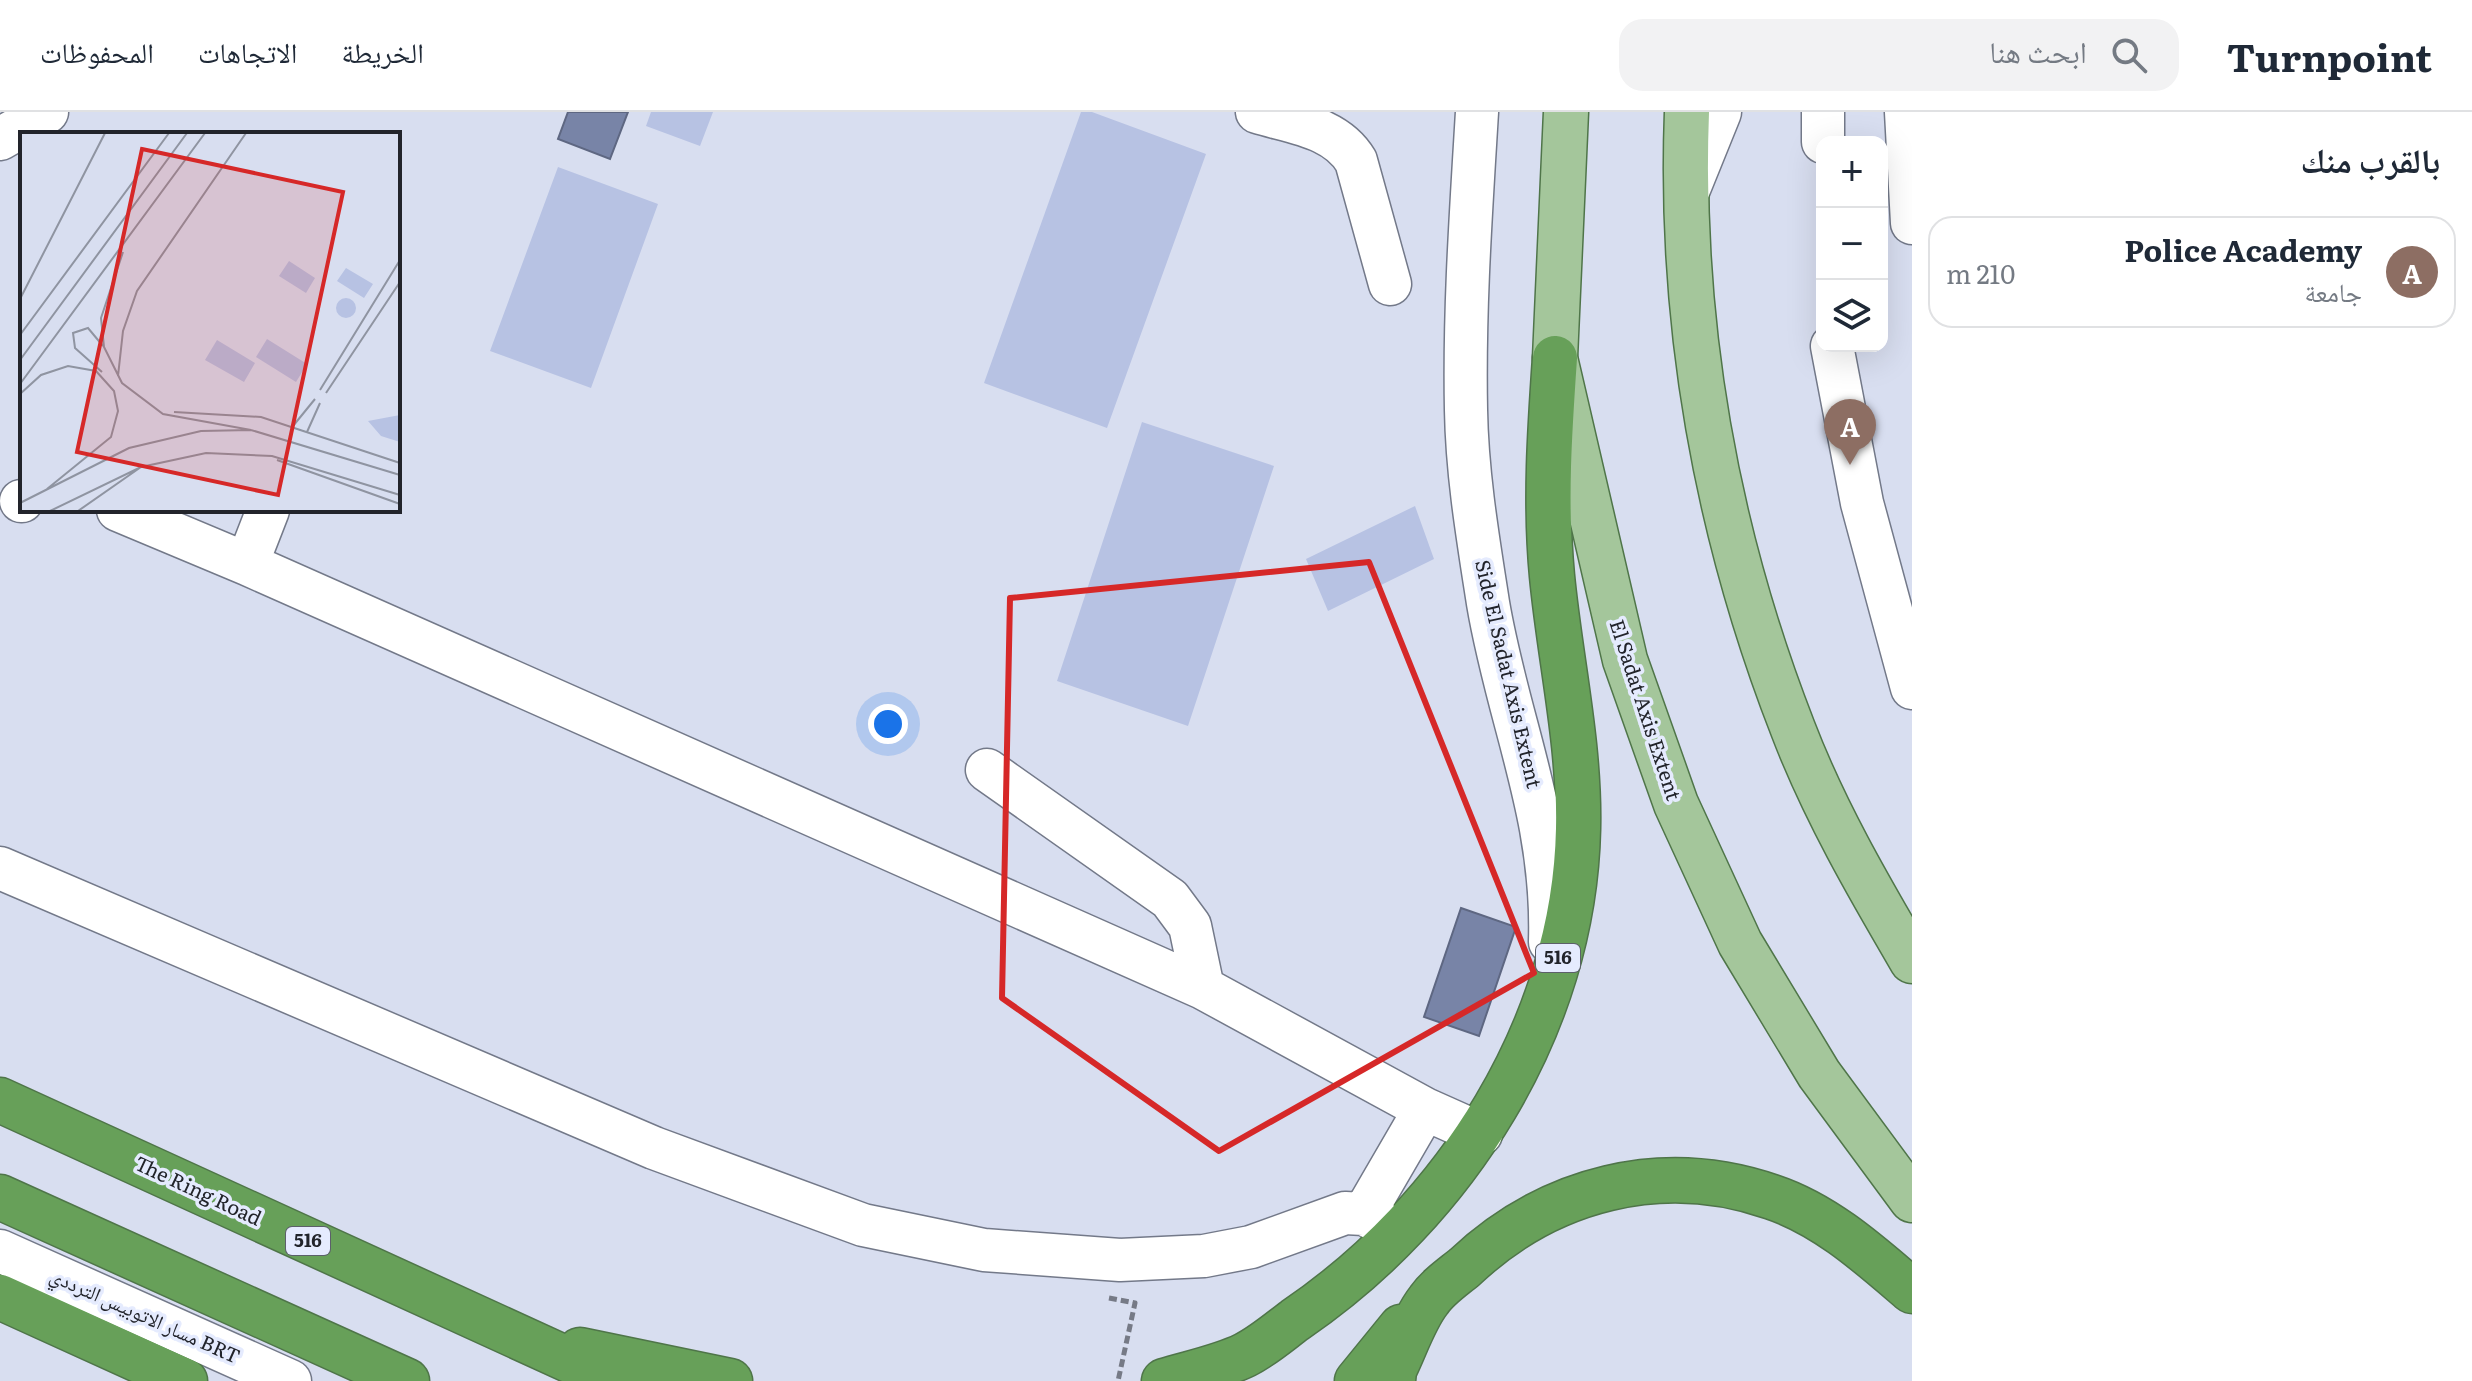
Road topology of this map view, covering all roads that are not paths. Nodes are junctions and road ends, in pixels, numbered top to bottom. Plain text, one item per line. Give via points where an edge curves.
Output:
1 (47, 112) edge
2 (1257, 112) edge
3 (1477, 112) edge
4 (1566, 112) edge
5 (1687, 112) edge
6 (1720, 112) edge
7 (1823, 112) edge
8 (1906, 112) edge
9 (1338, 124) edge
10 (1823, 136) edge
11 (0, 139) edge
12 (1683, 201) junction
13 (1912, 223) edge
14 (1390, 284) dead end
15 (1833, 352) edge
16 (1555, 358) junction
17 (123, 512) edge
18 (267, 512) edge
19 (247, 564) junction
20 (1912, 688) edge
21 (987, 770) dead end
22 (0, 868) edge
23 (1912, 961) edge
24 (1203, 988) junction
25 (1548, 996) junction
26 (0, 1100) edge
27 (1425, 1109) junction
28 (1481, 1134) junction
29 (0, 1197) edge
30 (1912, 1200) edge
31 (1382, 1223) junction
32 (0, 1251) edge
33 (1912, 1291) edge
34 (0, 1297) edge
35 (1429, 1300) junction
36 (516, 1336) junction
37 (1231, 1368) edge
38 (185, 1381) edge
39 (290, 1381) edge
40 (407, 1381) edge
41 (615, 1381) edge
42 (730, 1381) edge
43 (1164, 1381) edge
44 (1357, 1381) edge
45 (1393, 1381) edge

1 - 11 street
2 - 9 street
3 - 25 street, Side El Sadat Axis Extent via 1466,314 1468,441 1489,607 1544,828 1552,889
4 - 16 main road, El Sadat Axis Extent
5 - 12 main road
6 - 12 street
7 - 10 street
8 - 13 street
9 - 14 street via 1356,161
12 - 23 main road via 1692,335 1715,468 1748,601 1793,731 1851,855
15 - 20 street via 1862,503
16 - 25 highway, 516 via 1548,470 1552,575 1575,745 1578,830 1569,914
16 - 30 main road, El Sadat Axis Extent via 1625,660 1676,804 1740,943 1819,1074
17 - 19 street
18 - 19 street
19 - 24 street
21 - 24 street via 1170,899 1190,926
22 - 31 street via 654,1148 863,1225 984,1250 1120,1260 1204,1256 1251,1247 1326,1217
24 - 27 street
25 - 28 highway, 516
26 - 36 highway, The Ring Road / 516
27 - 28 street
27 - 31 street
28 - 31 highway, 516 via 1433,1198
29 - 40 highway
31 - 37 highway, 516 via 1357,1275
32 - 39 street, مسار الاتوبيس الترددي BRT
33 - 35 highway via 1853,1240 1774,1197 1698,1178 1609,1185 1564,1202 1494,1239
34 - 38 highway
35 - 44 highway
35 - 45 highway
36 - 41 highway, The Ring Road / 516
36 - 42 highway, 516
37 - 43 highway, 516

